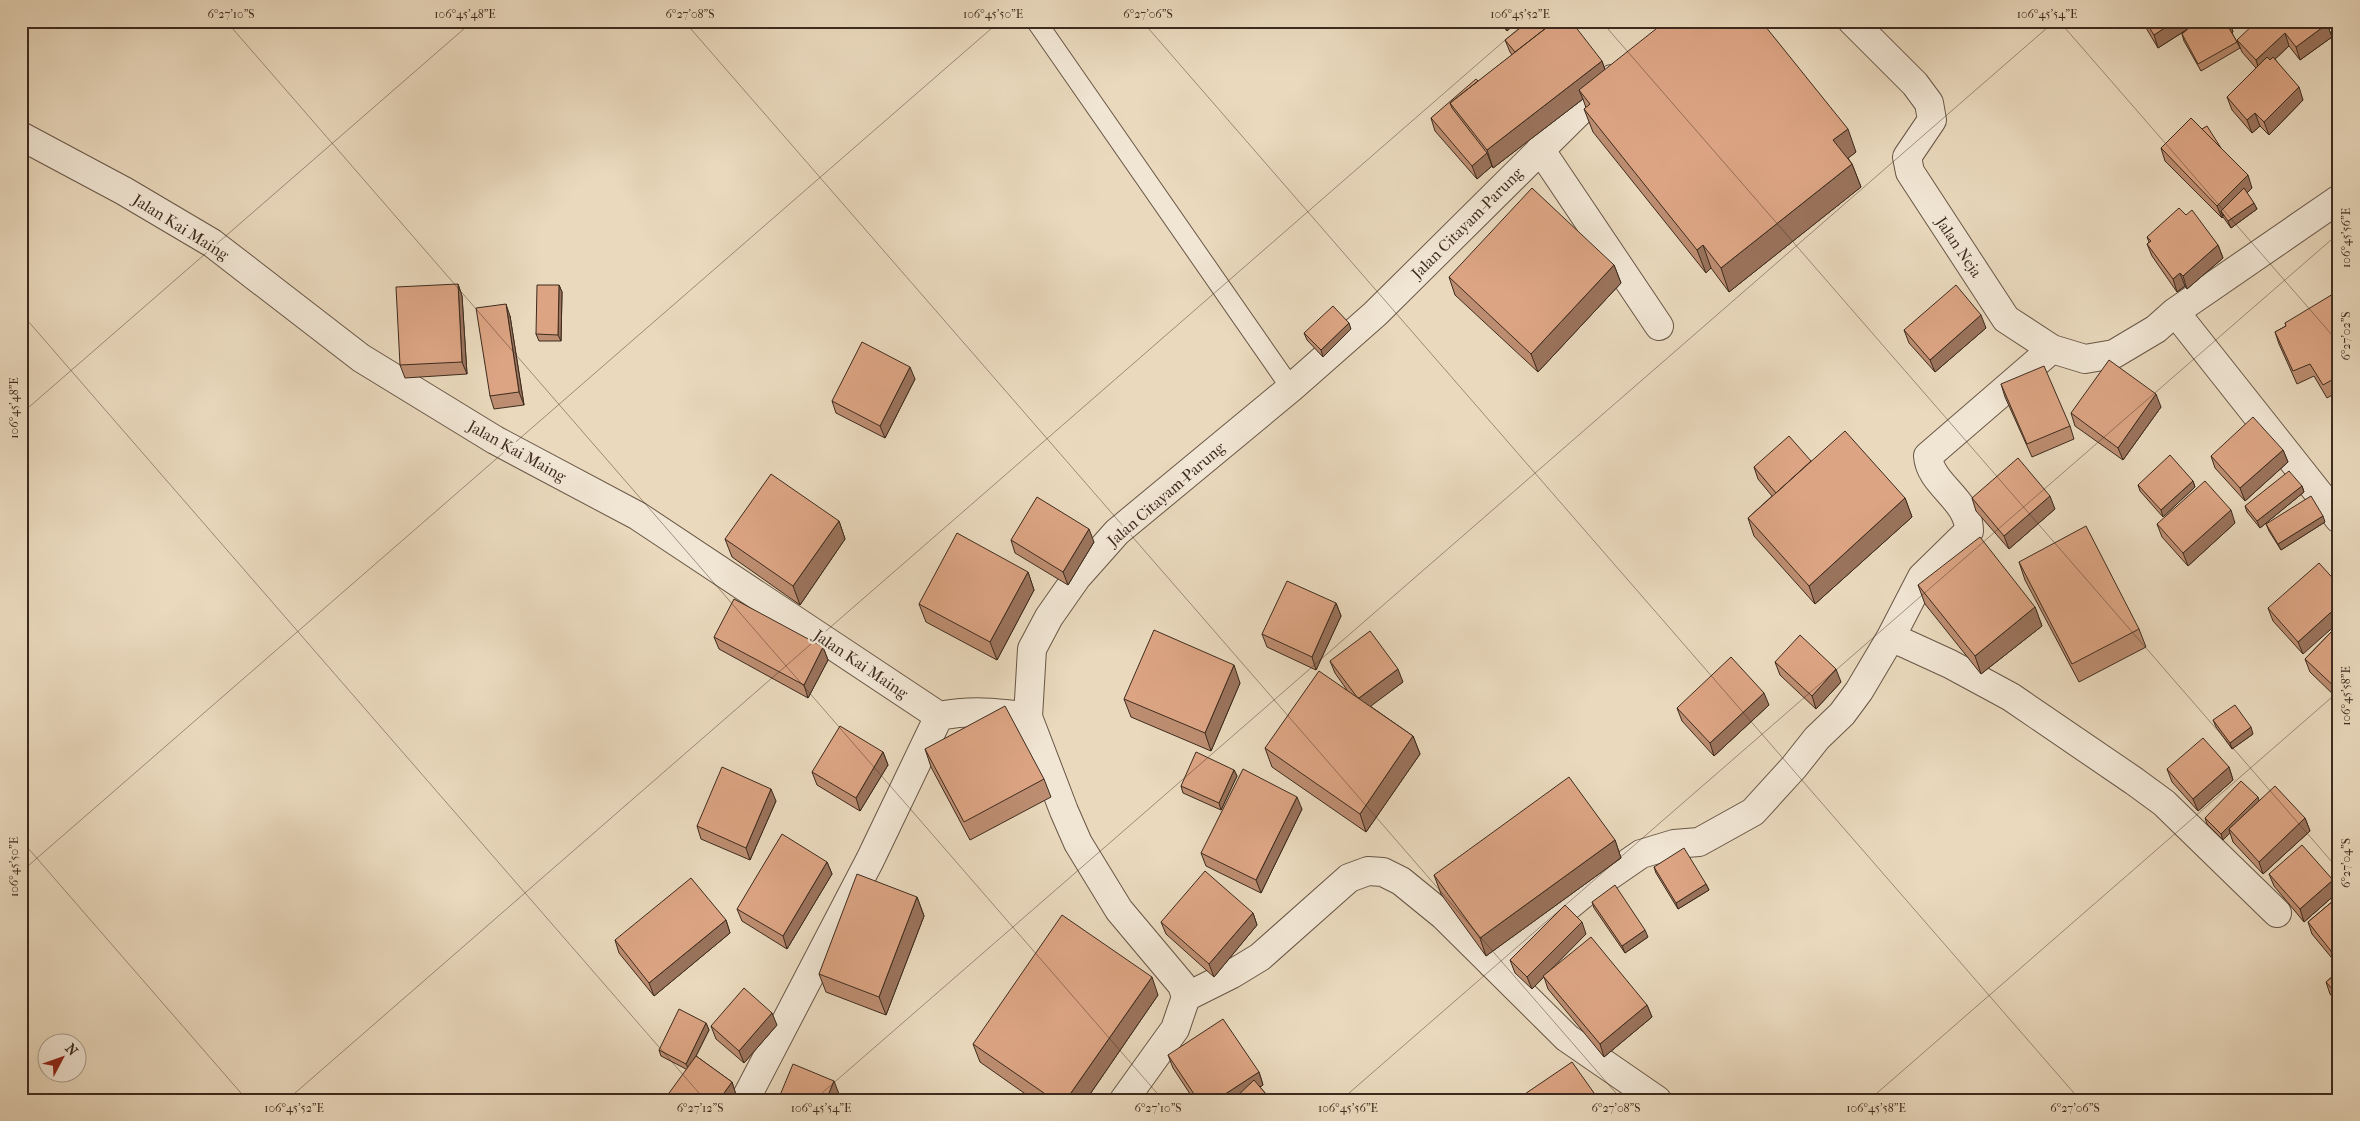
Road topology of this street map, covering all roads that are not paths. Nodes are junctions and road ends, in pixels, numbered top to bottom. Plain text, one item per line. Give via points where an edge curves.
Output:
1 (1036, 21) edge
2 (1852, 21) edge
3 (1629, 62) edge
4 (21, 136) edge
5 (1540, 149) junction
6 (2339, 199) edge
7 (2175, 312) junction
8 (1660, 326) dead end
9 (2052, 349) junction
10 (1292, 388) junction
11 (2339, 519) edge
12 (1892, 638) junction
13 (939, 716) junction
14 (1028, 717) junction
15 (2277, 914) dead end
16 (1492, 964) junction
17 (1186, 997) junction
18 (745, 1100) edge
19 (1124, 1100) edge
20 (1657, 1100) edge

1 - 10 lane
2 - 9 street, Jalan Neja via 1915,84 1929,103 1932,120 1907,157 1910,172 2006,319
3 - 5 street, Jalan Citayam-Parung
4 - 13 street, Jalan Kai Maing via 124,191 212,244 361,358 495,440 638,516
5 - 8 street
5 - 10 street, Jalan Citayam-Parung via 1375,314
6 - 7 street, Jalan Neja
7 - 9 street, Jalan Neja via 2114,354 2085,359
7 - 11 street
9 - 12 street via 1928,456 1932,470 1966,512 1969,531 1922,577
10 - 14 street, Jalan Citayam-Parung via 1117,532 1078,577 1049,617 1032,649
12 - 15 street via 1950,664 2010,697 2134,781 2164,803
12 - 16 street via 1842,714 1753,812 1699,842 1674,844 1641,854
13 - 14 street via 966,711 994,711
13 - 18 street via 870,860
14 - 17 street, Jalan Citayam-Parung via 1078,843 1119,910 1182,985
16 - 17 street via 1419,894 1383,872 1368,871 1340,885 1260,957
16 - 20 street via 1567,1038
17 - 19 street via 1175,1029

